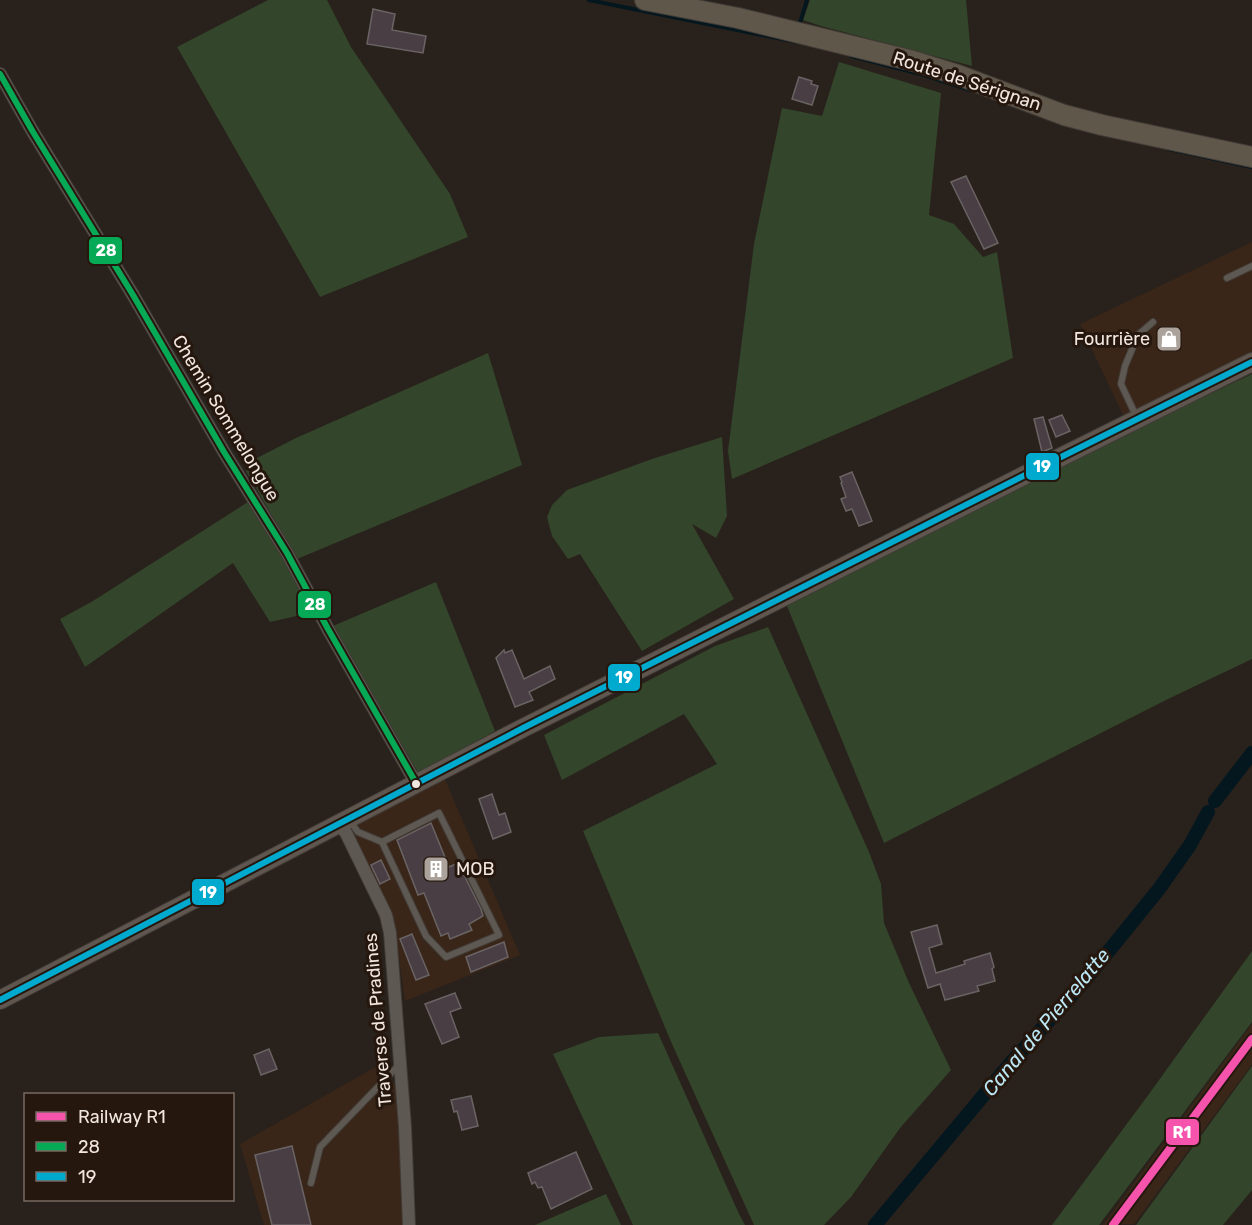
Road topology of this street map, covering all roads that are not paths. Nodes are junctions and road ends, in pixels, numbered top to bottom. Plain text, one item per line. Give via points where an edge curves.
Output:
1 (645, 0) edge
2 (0, 74) edge
3 (1252, 157) edge
4 (1252, 266) edge
5 (1227, 278) dead end
6 (1153, 322) dead end
7 (1252, 362) edge
8 (1138, 419) junction
9 (417, 783) junction
10 (344, 822) junction
11 (382, 842) junction
12 (0, 1000) edge
13 (400, 1065) junction
14 (311, 1183) dead end
15 (410, 1225) edge

1 - 3 main road, Route de Sérignan via 738,18 913,61 1064,115
2 - 9 street, Chemin Sommelongue via 287,553
4 - 5 lane
6 - 8 lane via 1138,334 1121,384
7 - 8 main road
8 - 9 main road
9 - 10 main road
10 - 11 lane
10 - 12 main road
10 - 13 street, Traverse de Pradines via 386,915
11 - 11 lane via 440,813 499,935 447,957 426,936
13 - 14 lane via 320,1147
13 - 15 street, Traverse de Pradines

